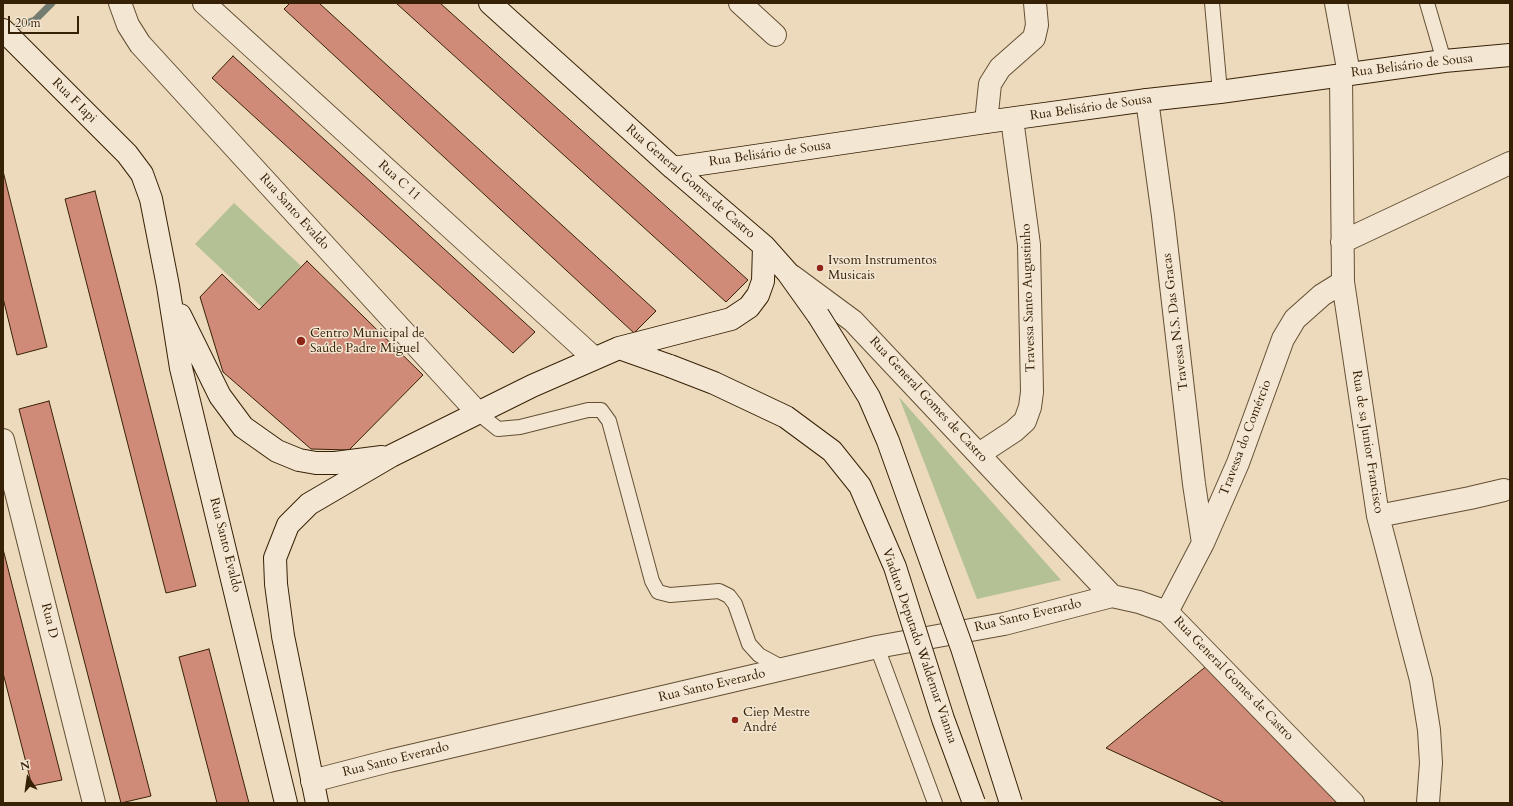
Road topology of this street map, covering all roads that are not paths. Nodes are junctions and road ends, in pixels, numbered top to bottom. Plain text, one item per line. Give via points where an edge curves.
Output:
1 (120, 3) edge
2 (204, 3) edge
3 (490, 3) edge
4 (740, 3) edge
5 (1035, 3) edge
6 (1212, 3) edge
7 (1336, 3) edge
8 (1427, 3) edge
9 (3, 30) edge
10 (775, 35) dead end
11 (1510, 54) edge
12 (1444, 61) junction
13 (1345, 74) junction
14 (1220, 92) junction
15 (1147, 100) junction
16 (1012, 119) junction
17 (986, 122) junction
18 (1510, 163) edge
19 (673, 168) junction
20 (142, 174) joint
21 (1342, 242) junction
22 (764, 246) junction
23 (788, 272) junction
24 (1343, 282) junction
25 (168, 286) junction
26 (619, 348) junction
27 (594, 358) junction
28 (478, 413) junction
29 (3, 440) edge
30 (979, 454) junction
31 (391, 456) junction
32 (1504, 490) dead end
33 (1378, 516) junction
34 (1203, 543) junction
35 (1112, 596) junction
36 (1167, 612) junction
37 (877, 647) junction
38 (784, 669) junction
39 (312, 781) junction
40 (94, 803) edge
41 (286, 803) edge
42 (317, 803) edge
43 (935, 803) edge
44 (974, 803) edge
45 (1011, 803) edge
46 (1353, 803) edge
47 (1428, 803) edge

1 - 28 street, Rua Santo Evaldo via 128,25 140,44
2 - 27 street, Rua C 11
3 - 19 street, Rua General Gomes de Castro
4 - 10 street
5 - 17 street via 1037,25 1034,38 1000,68 990,84
6 - 14 lane
7 - 13 street, Rua de sa Junior Francisco
8 - 12 lane
9 - 20 street, Rua F Iapi via 127,154
11 - 12 street, Rua Belisário de Sousa
12 - 13 street, Rua Belisário de Sousa
13 - 14 street, Rua Belisário de Sousa
13 - 21 street, Rua de sa Junior Francisco
14 - 15 street, Rua Belisário de Sousa
15 - 16 street, Rua Belisário de Sousa
15 - 34 street, Travessa N.S. Das Gracas
16 - 17 street, Rua Belisário de Sousa
16 - 30 street, Travessa Santo Augustinho via 1029,245 1032,392 1025,421
17 - 19 street, Rua Belisário de Sousa
18 - 21 street
19 - 22 street, Rua General Gomes de Castro
20 - 25 street, Rua Santo Evaldo via 151,200
21 - 24 street, Rua de sa Junior Francisco
22 - 23 street, Rua General Gomes de Castro
22 - 26 street, Rua Santo Evaldo via 763,282 749,307 731,319
23 - 30 street, Rua General Gomes de Castro via 853,321
23 - 45 street, bridge via 869,397 888,441 962,648
24 - 33 street, Rua de sa Junior Francisco
24 - 34 street, Travessa do Comércio via 1322,295 1295,319 1283,339 1238,463
25 - 31 street, Rua Santo Evaldo via 220,396 243,427 277,450 299,460 335,463
25 - 41 street, Rua Santo Evaldo via 181,368
26 - 27 street, Rua Santo Evaldo
26 - 44 street, Viaduto Deputado Waldemar Vianna, bridge via 714,382 786,417 832,451 860,486 895,567 943,719
27 - 28 street, Rua Santo Evaldo
28 - 31 street, Rua Santo Evaldo
28 - 38 lane via 498,429 520,427 588,410 601,410 609,421 652,581 658,592 670,595 719,591 729,596 735,604 749,644 759,655
29 - 40 street, Rua D
30 - 35 street, Rua General Gomes de Castro
31 - 39 street, Rua Santo Evaldo via 309,504 288,525 275,558 283,636
32 - 33 street
33 - 47 street, Rua de sa Junior Francisco via 1421,680 1431,763
34 - 36 street, Travessa do Comércio
35 - 36 street, Rua General Gomes de Castro
35 - 37 street, Rua Santo Everardo via 1004,624
36 - 46 street, Rua General Gomes de Castro
37 - 38 street, Rua Santo Everardo
37 - 43 lane
38 - 39 street, Rua Santo Everardo
39 - 42 street, Rua Santo Evaldo

